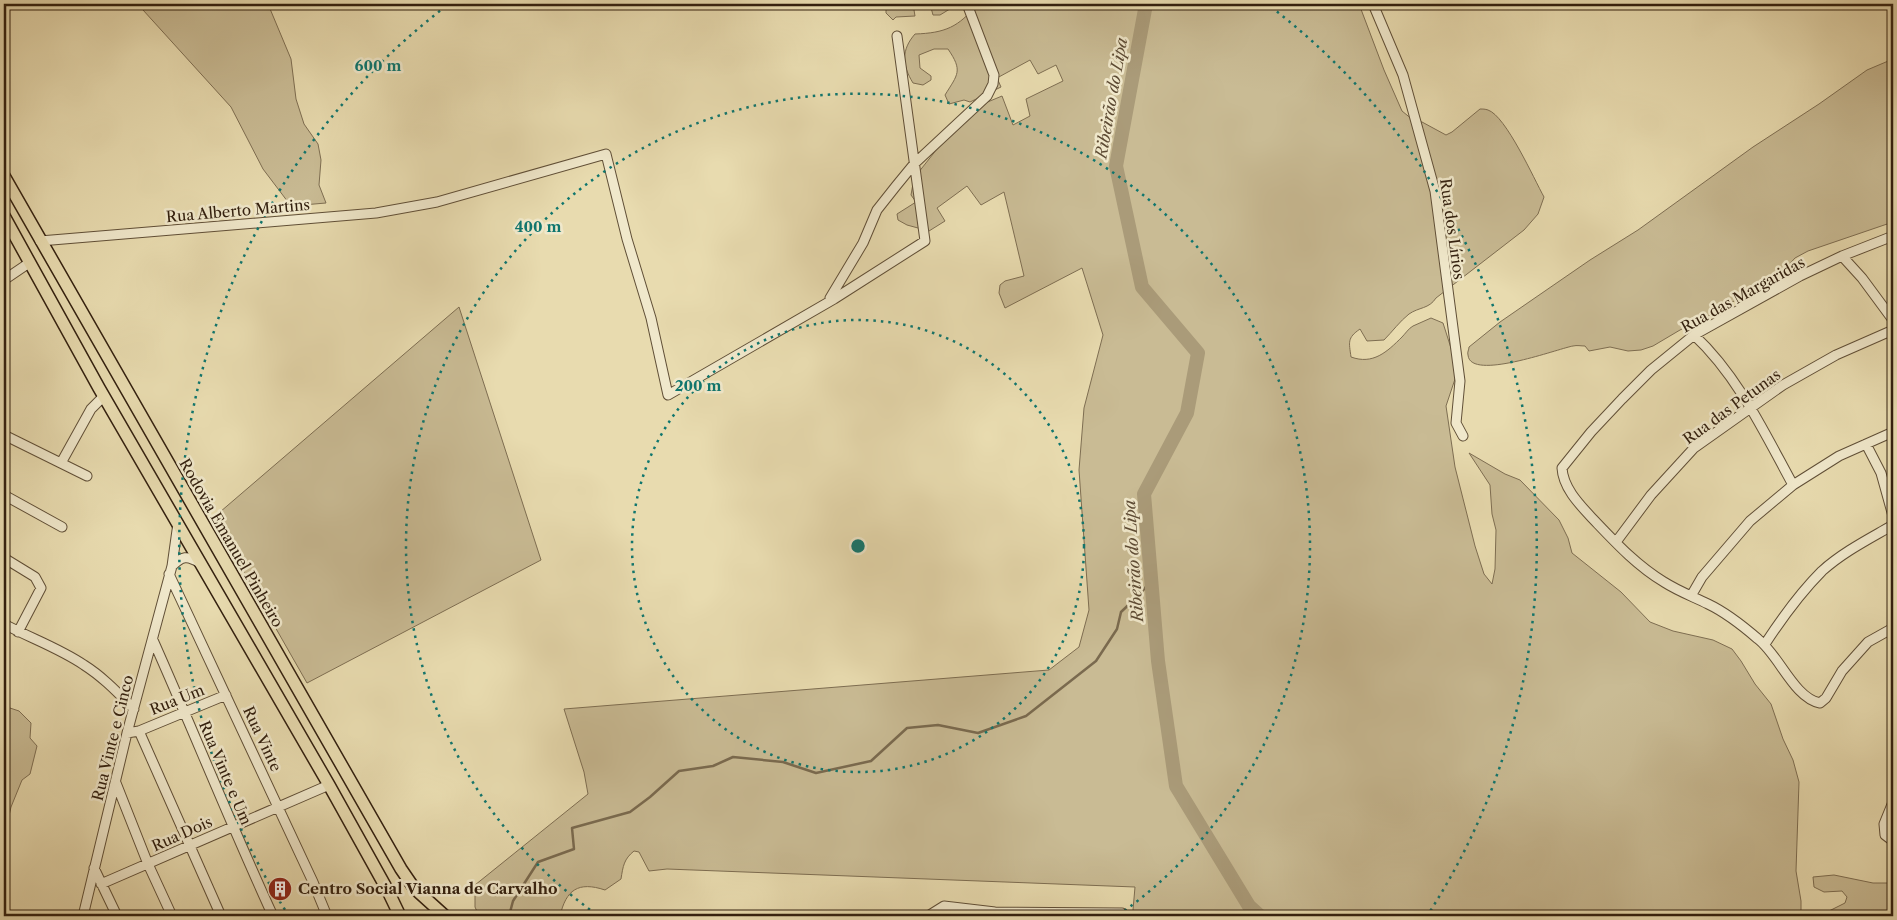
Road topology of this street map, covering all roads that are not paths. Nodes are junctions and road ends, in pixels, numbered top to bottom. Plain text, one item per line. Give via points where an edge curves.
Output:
1 (966, 4) edge
2 (1372, 4) edge
3 (897, 36) dead end
4 (914, 164) junction
5 (4, 176) edge
6 (4, 216) edge
7 (1893, 236) edge
8 (40, 241) junction
9 (1842, 256) junction
10 (29, 263) junction
11 (4, 280) edge
12 (826, 303) junction
13 (1893, 320) edge
14 (1893, 330) edge
15 (1694, 335) junction
16 (104, 396) junction
17 (1752, 408) junction
18 (1893, 432) edge
19 (4, 435) edge
20 (1463, 436) dead end
21 (1866, 444) junction
22 (61, 463) junction
23 (87, 476) dead end
24 (1793, 485) junction
25 (4, 495) edge
26 (1893, 516) edge
27 (178, 523) junction
28 (1893, 525) edge
29 (62, 527) dead end
30 (1616, 542) junction
31 (4, 558) edge
32 (200, 563) junction
33 (171, 570) junction
34 (1691, 596) junction
35 (4, 624) edge
36 (1893, 628) edge
37 (18, 632) junction
38 (153, 640) junction
39 (1765, 644) junction
40 (226, 695) junction
41 (134, 709) junction
42 (185, 712) junction
43 (139, 731) junction
44 (127, 733) junction
45 (116, 783) junction
46 (329, 785) junction
47 (1893, 802) edge
48 (278, 807) junction
49 (232, 827) junction
50 (1893, 841) edge
51 (189, 846) junction
52 (148, 864) junction
53 (94, 868) junction
54 (102, 884) junction
55 (996, 914) edge
56 (1053, 915) edge
57 (83, 916) edge
58 (117, 916) edge
59 (172, 916) edge
60 (221, 916) edge
61 (273, 916) edge
62 (327, 916) edge
63 (400, 916) edge
64 (445, 916) edge
65 (928, 916) edge
66 (1126, 916) edge

1 - 4 street via 994,76 993,84 988,96
2 - 20 street, Rua dos Lírios via 1403,75 1436,191 1460,381 1456,423
3 - 4 street
4 - 12 street via 877,210 852,264
4 - 12 street via 925,240
5 - 8 main road, Rodovia Emanuel Pinheiro
6 - 10 main road
7 - 9 street, Rua das Margaridas
8 - 12 street, Rua Alberto Martins via 376,213 438,202 606,154 651,318 668,394
8 - 64 main road, Rodovia Emanuel Pinheiro via 401,869 414,888
9 - 13 street
9 - 15 street, Rua das Margaridas
10 - 11 street
10 - 16 main road
14 - 17 street, Rua das Petunas via 1790,380
15 - 17 street via 1720,363
15 - 30 street, Rua das Margaridas via 1622,399 1562,468 1562,478 1580,505
16 - 22 street via 92,409
16 - 27 main road
17 - 24 street
17 - 30 street, Rua das Petunas via 1694,448 1651,495
18 - 21 street
19 - 22 street
21 - 24 street via 1839,456
21 - 26 street via 1881,473
22 - 23 street
24 - 34 street via 1750,521 1702,577
25 - 29 street
27 - 32 main road
27 - 33 street, Rua Vinte e Cinco
28 - 39 street via 1854,547 1823,571 1793,602
30 - 34 street via 1641,566
31 - 37 street via 35,577 41,588
32 - 33 street via 192,557 184,557
32 - 46 main road
33 - 38 street, Rua Vinte e Cinco
33 - 40 street, Rua Vinte
34 - 39 street via 1737,621
35 - 37 street
36 - 39 street via 1868,642 1820,703 1802,694
37 - 41 street via 84,665
38 - 41 street, Rua Vinte e Cinco
38 - 42 street, Rua Vinte e Um
40 - 42 street, Rua Um
40 - 48 street, Rua Vinte
41 - 44 street, Rua Vinte e Cinco
42 - 43 street, Rua Um
42 - 49 street, Rua Vinte e Um
43 - 44 street, Rua Um
43 - 51 street
44 - 45 street, Rua Vinte e Cinco
45 - 52 street
45 - 53 street, Rua Vinte e Cinco
46 - 48 street, Rua Dois
46 - 63 main road
47 - 50 street via 1884,824 1884,835
48 - 49 street, Rua Dois
48 - 62 street, Rua Vinte
49 - 51 street, Rua Dois
49 - 61 street, Rua Vinte e Um
51 - 52 street, Rua Dois
51 - 60 street
52 - 54 street, Rua Dois
52 - 59 street
53 - 54 street
53 - 57 street, Rua Vinte e Cinco
54 - 58 street
55 - 56 street
55 - 65 street via 944,906
56 - 66 street via 1122,913

